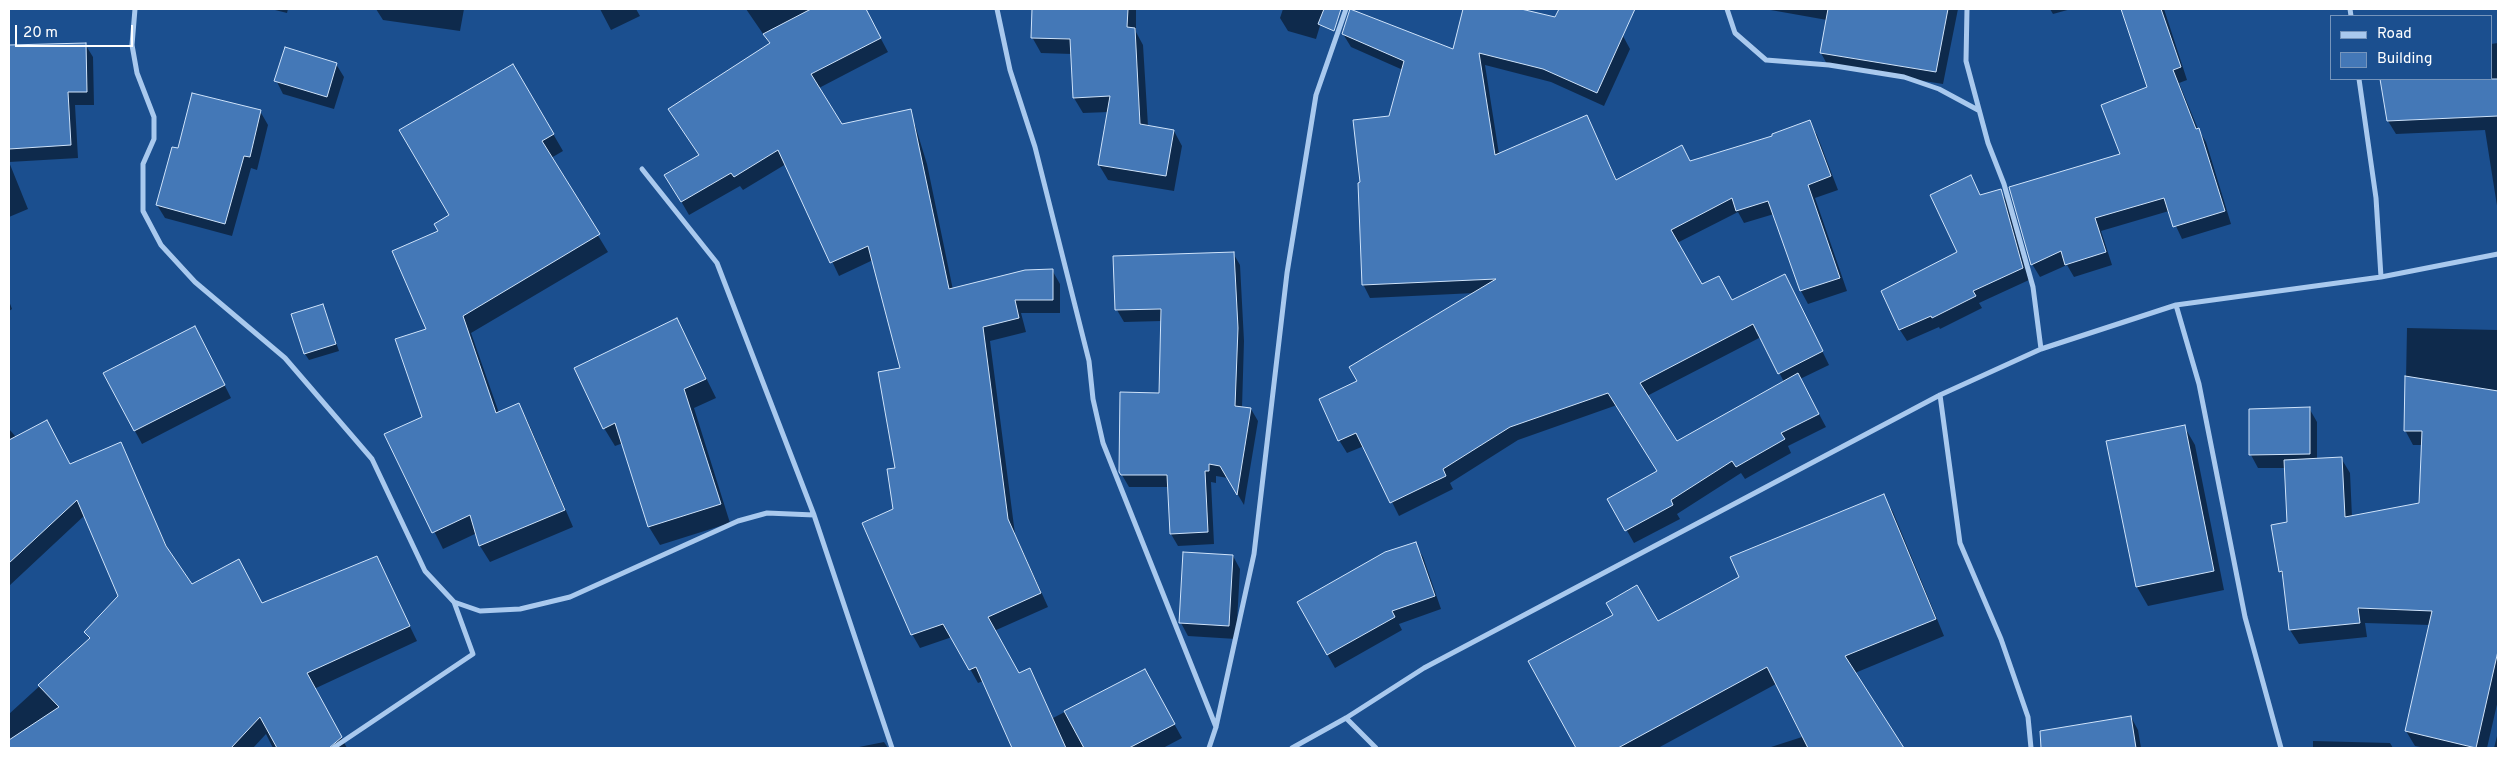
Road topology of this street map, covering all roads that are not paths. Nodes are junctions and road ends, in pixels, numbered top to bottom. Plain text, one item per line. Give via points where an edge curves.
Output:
1 (135, 9) edge
2 (997, 9) edge
3 (1346, 9) edge
4 (1727, 9) edge
5 (1968, 9) edge
6 (2359, 80) edge
7 (1978, 110) junction
8 (642, 169) dead end
9 (2498, 254) edge
10 (2381, 277) junction
11 (2176, 306) junction
12 (2041, 349) junction
13 (1940, 395) junction
14 (814, 516) junction
15 (454, 602) junction
16 (1346, 718) junction
17 (1216, 727) junction
18 (333, 748) edge
19 (892, 748) edge
20 (1209, 748) edge
21 (1292, 748) edge
22 (1376, 748) edge
23 (2032, 748) edge
24 (2281, 748) edge

1 - 15 street via 132,45 137,73 154,118 154,139 143,164 143,212 162,244 195,282 285,358 372,459 425,571
2 - 17 street via 1010,70 1035,147 1089,360 1093,400 1103,443
3 - 17 street via 1316,95 1287,273 1254,554
4 - 7 street via 1735,32 1766,60 1830,65 1904,77 1939,89
5 - 7 street via 1966,61
6 - 10 street via 2376,198
7 - 12 street via 2004,184 2033,287
8 - 14 street via 717,263
9 - 10 street
10 - 11 street
11 - 12 street
11 - 24 street via 2200,384 2245,617
12 - 13 street
13 - 16 street via 1424,668
13 - 23 street via 1960,543 2001,639 2028,717
14 - 15 street via 767,513 738,521 570,597 520,609 480,611
14 - 19 street
15 - 18 street via 473,654
16 - 21 street
16 - 22 street
17 - 20 street

